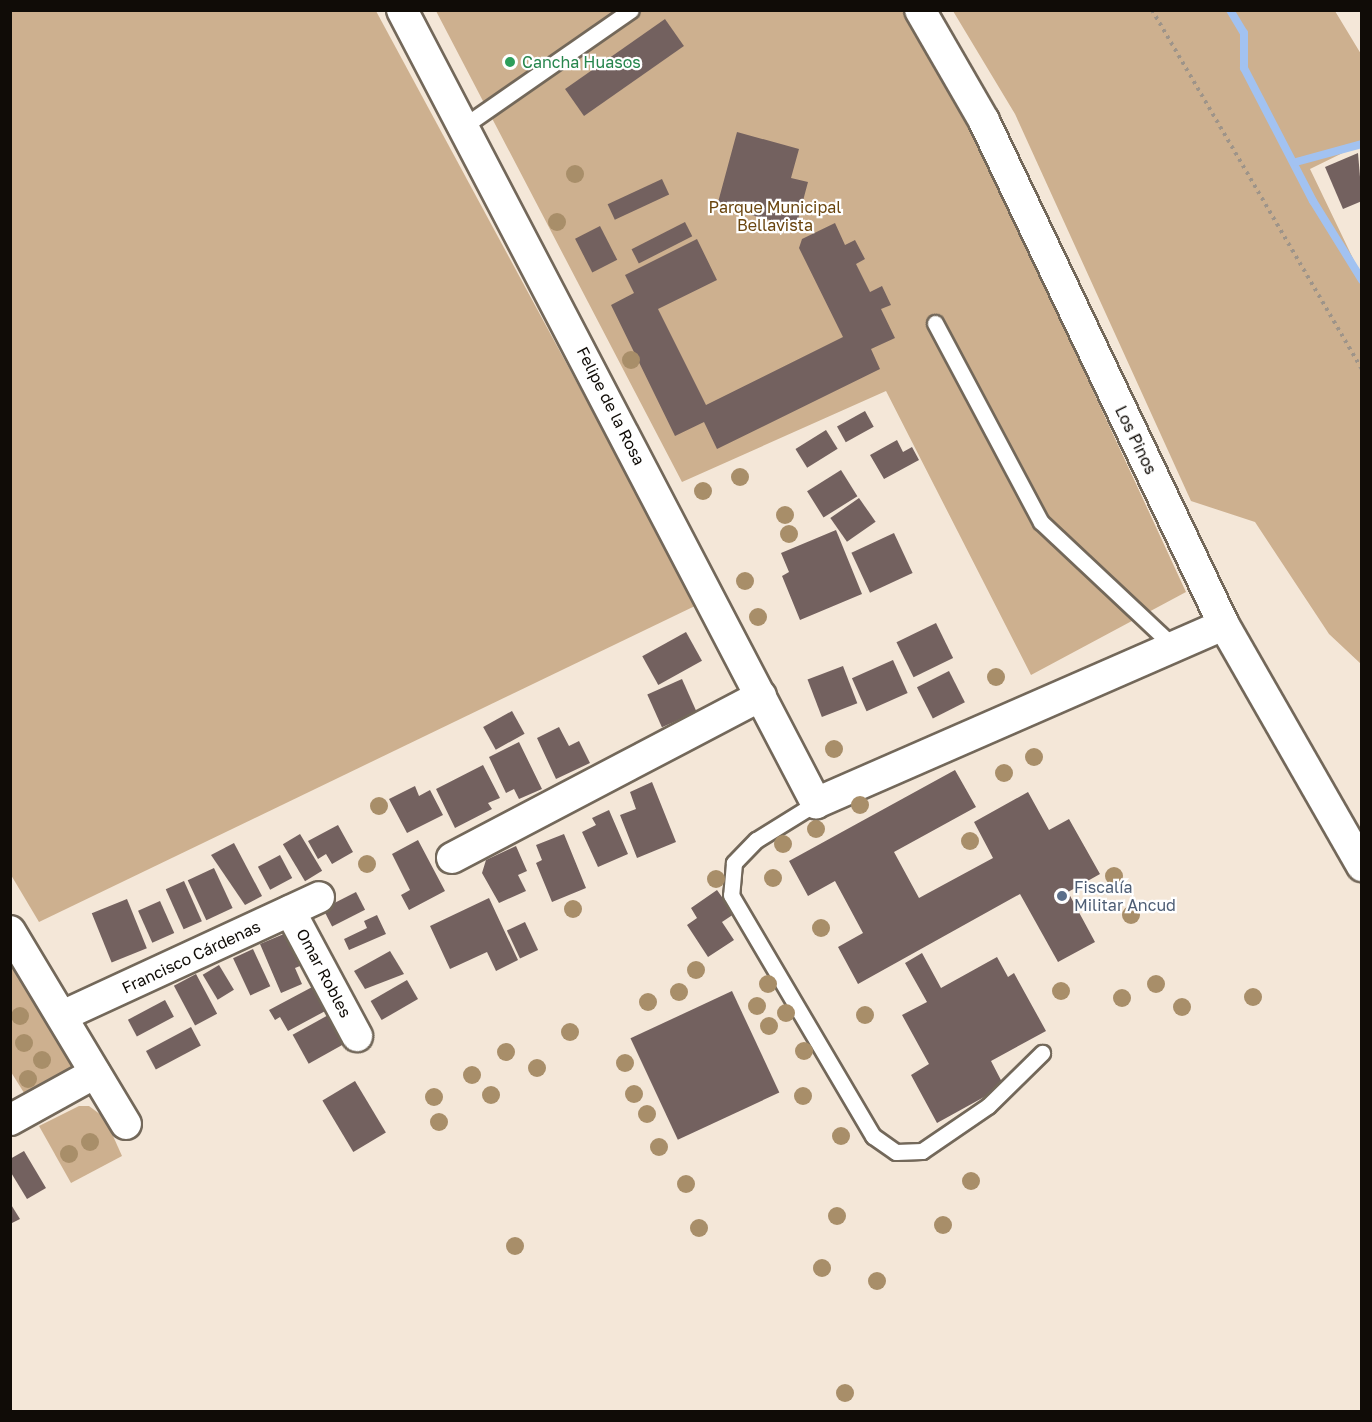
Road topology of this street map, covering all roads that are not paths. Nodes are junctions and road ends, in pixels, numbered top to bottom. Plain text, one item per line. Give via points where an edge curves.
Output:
1 (402, 10) edge
2 (631, 10) edge
3 (920, 10) edge
4 (464, 126) junction
5 (935, 323) dead end
6 (1224, 625) junction
7 (1174, 647) junction
8 (761, 696) junction
9 (816, 803) junction
10 (453, 858) dead end
11 (1362, 866) edge
12 (319, 897) dead end
13 (290, 911) junction
14 (10, 931) edge
15 (62, 1016) junction
16 (357, 1036) dead end
17 (1042, 1053) dead end
18 (95, 1073) junction
19 (10, 1120) edge
20 (126, 1124) dead end

1 - 4 street, Felipe de la Rosa
2 - 4 lane
3 - 6 street, Los Pinos via 984,121
4 - 8 street, Felipe de la Rosa
5 - 7 lane via 1041,522
6 - 7 street
6 - 11 street, Los Pinos
7 - 9 street
8 - 9 street, Felipe de la Rosa
8 - 10 street
9 - 17 lane via 756,840 734,863 730,895 873,1136 896,1152 922,1151 988,1106
12 - 13 street, Francisco Cárdenas
13 - 15 street, Francisco Cárdenas
13 - 16 street, Omar Robles
14 - 15 street
15 - 18 street
18 - 19 street
18 - 20 street

